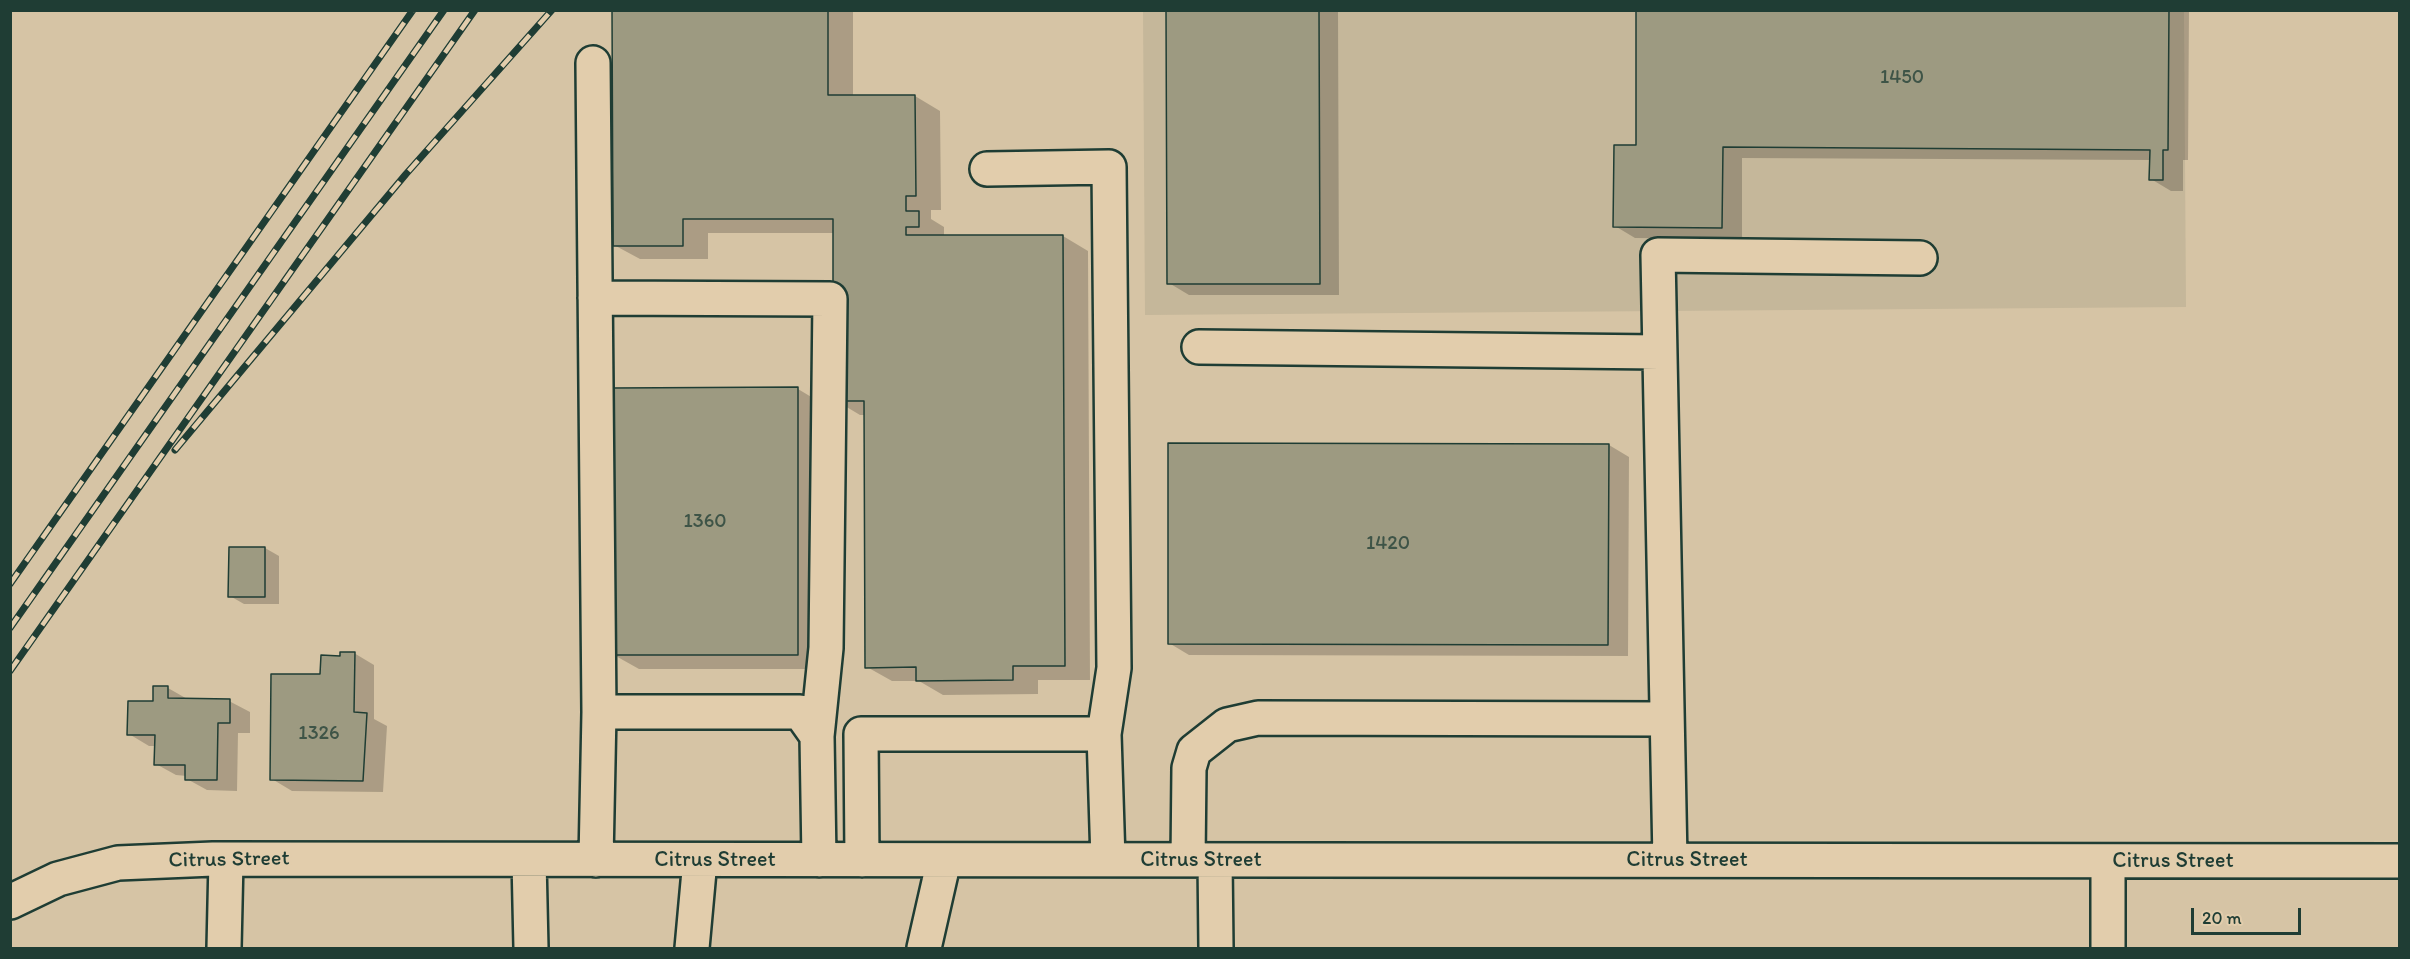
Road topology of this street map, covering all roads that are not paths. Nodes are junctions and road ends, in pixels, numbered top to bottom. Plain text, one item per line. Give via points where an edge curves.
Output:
1 (593, 63) dead end
2 (987, 168) dead end
3 (1920, 258) dead end
4 (595, 298) junction
5 (1199, 347) dead end
6 (1659, 352) junction
7 (598, 712) junction
8 (1666, 719) junction
9 (1104, 734) junction
10 (817, 736) junction
11 (226, 860) junction
12 (529, 860) junction
13 (596, 860) junction
14 (699, 860) junction
15 (819, 860) junction
16 (862, 860) junction
17 (944, 860) junction
18 (1107, 860) junction
19 (1202, 860) junction
20 (1670, 860) junction
21 (2108, 861) junction
22 (2400, 861) edge
23 (10, 902) edge
24 (224, 948) edge
25 (531, 948) edge
26 (692, 948) edge
27 (924, 948) edge
28 (1216, 948) edge
29 (2108, 948) edge

1 - 4 street
2 - 9 street via 1108,167 1114,668
3 - 6 street via 1658,255
4 - 7 street
4 - 10 street via 830,300 826,648
5 - 6 street
6 - 8 street
7 - 10 street via 801,712
7 - 13 street
8 - 19 street via 1258,718 1227,724 1194,751 1189,768
8 - 20 street
9 - 16 street via 861,734
9 - 18 street
10 - 15 street
11 - 12 street, Citrus Street
11 - 23 street, Citrus Street via 118,863 58,879
11 - 24 street
12 - 13 street, Citrus Street
12 - 25 street
13 - 14 street, Citrus Street
14 - 15 street, Citrus Street
14 - 26 street
15 - 16 street, Citrus Street
16 - 17 street, Citrus Street
17 - 18 street, Citrus Street
17 - 27 street
18 - 19 street, Citrus Street
19 - 20 street, Citrus Street
19 - 28 street
20 - 21 street, Citrus Street
21 - 22 street, Citrus Street
21 - 29 street

